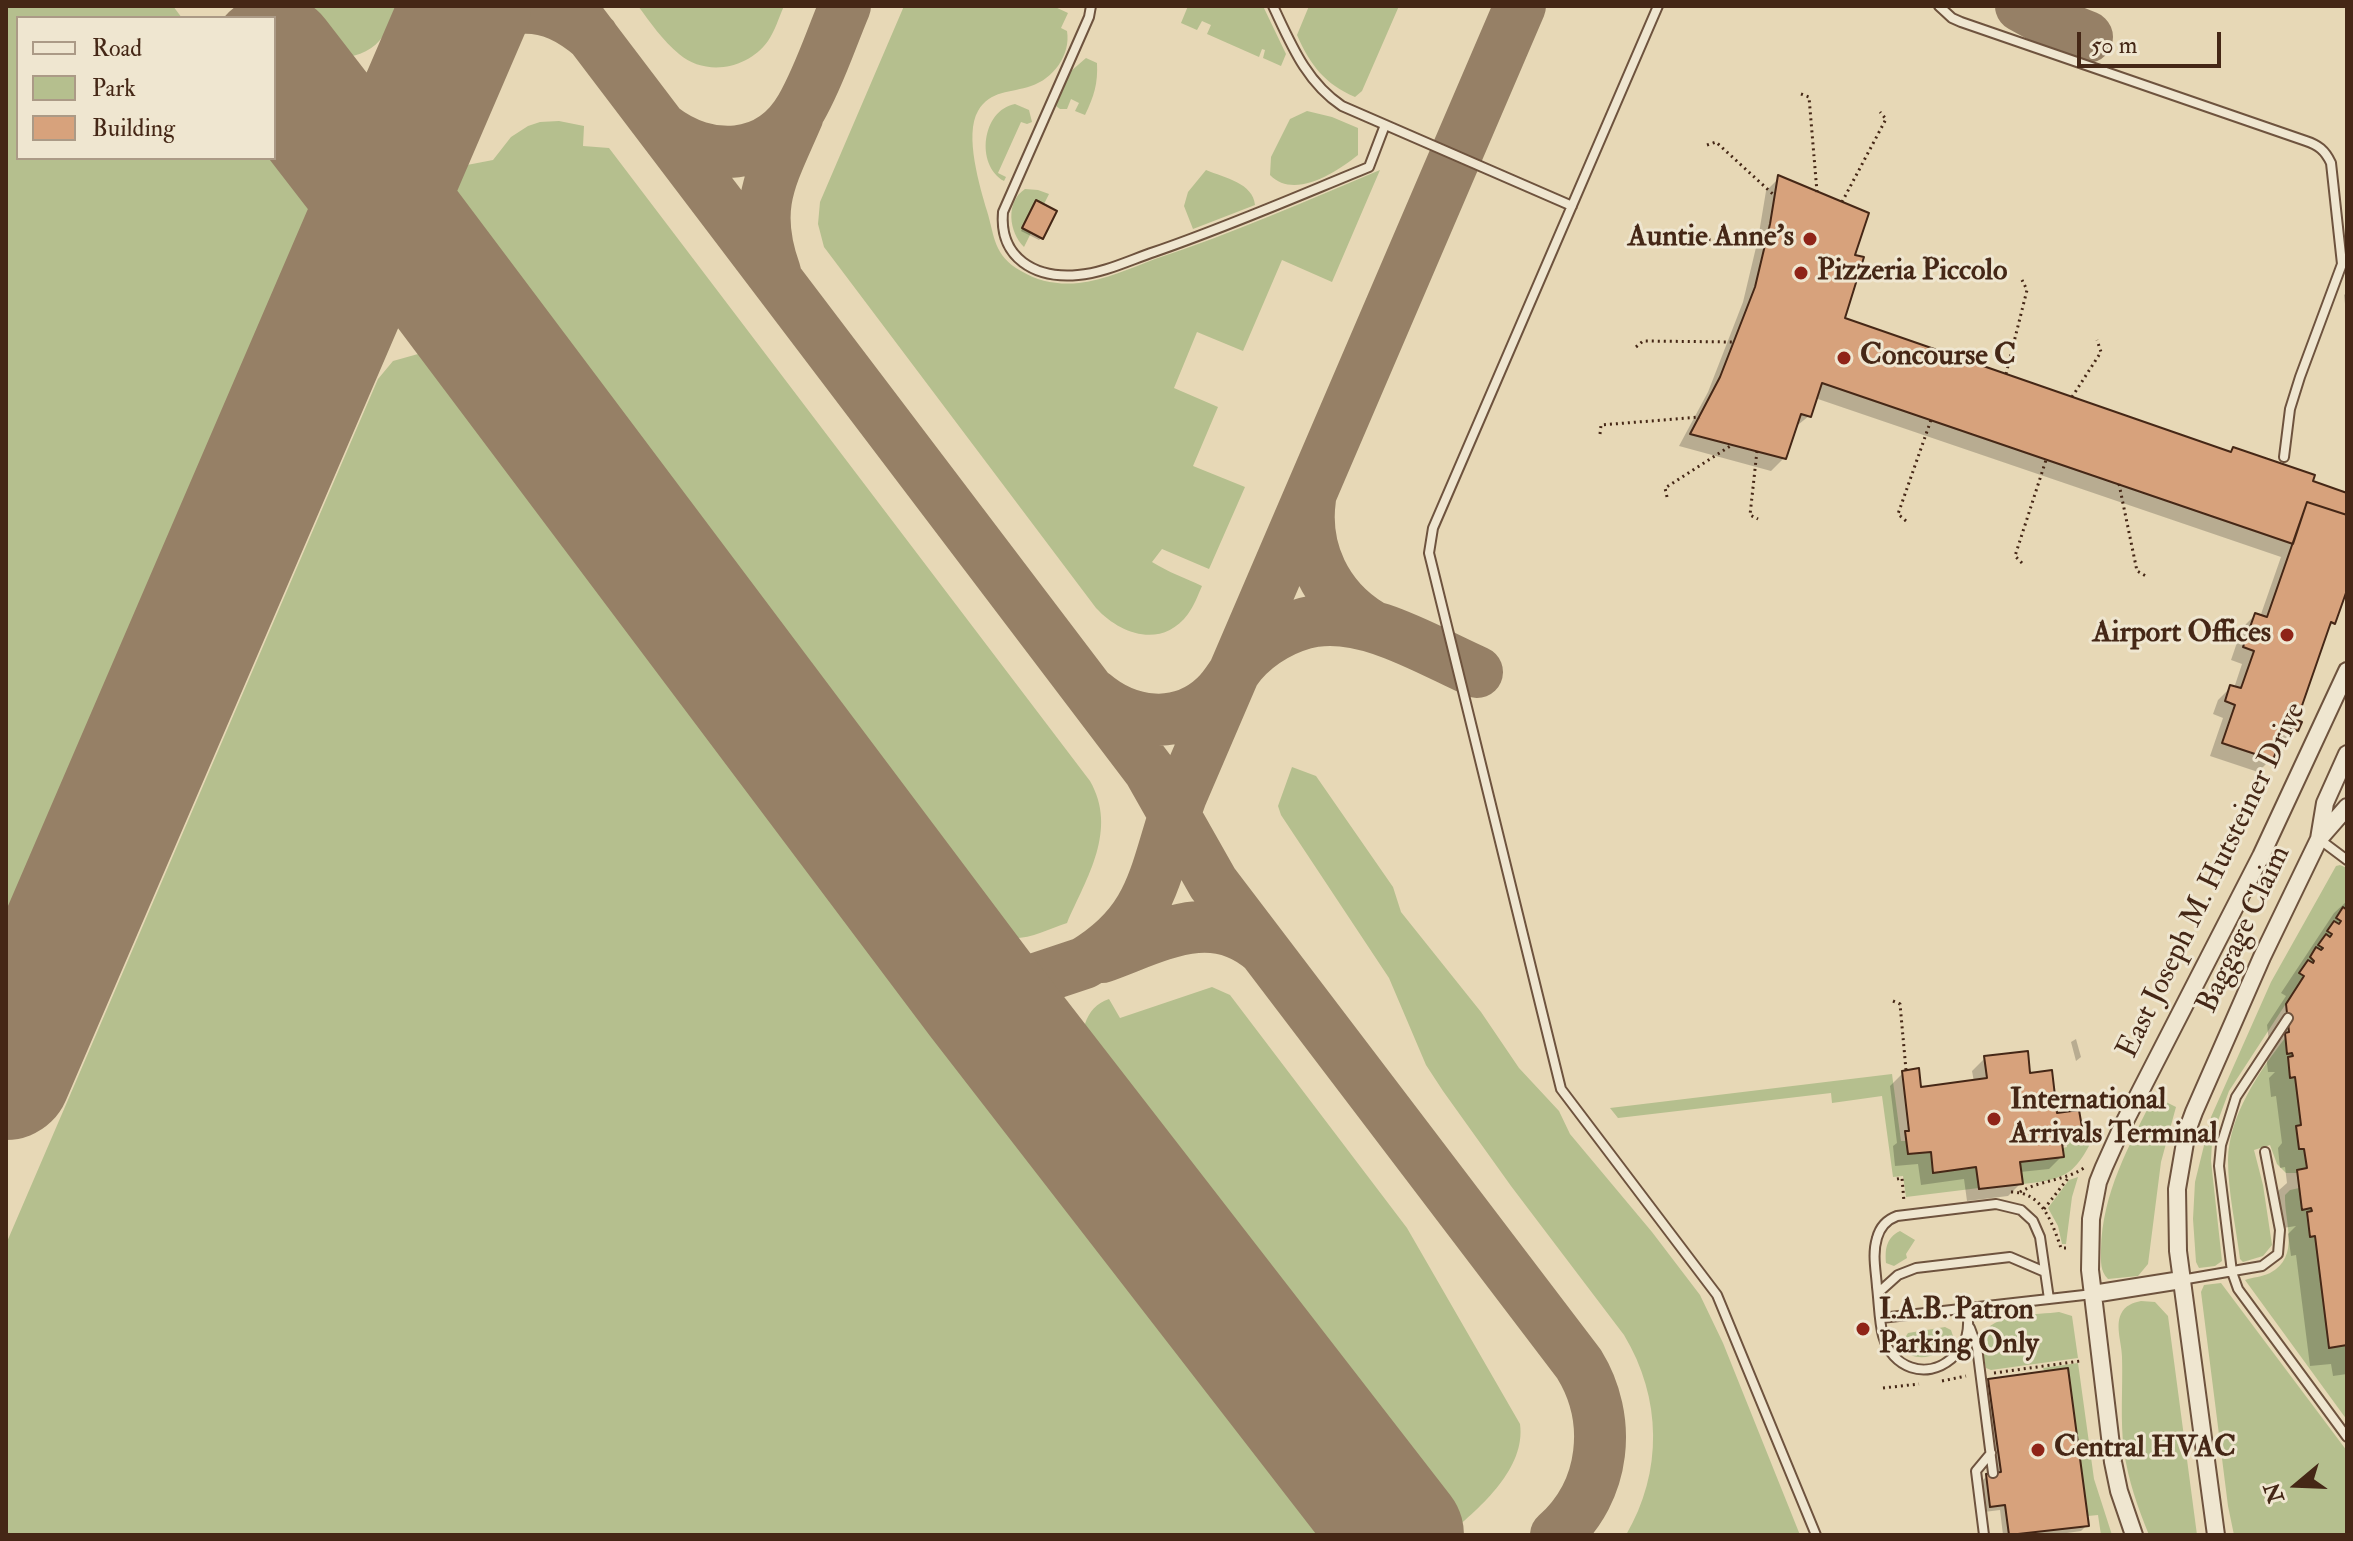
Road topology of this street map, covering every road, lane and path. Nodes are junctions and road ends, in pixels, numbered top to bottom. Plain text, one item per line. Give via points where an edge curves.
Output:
1 (1091, 6) edge
2 (1273, 6) edge
3 (1658, 6) edge
4 (1939, 6) edge
5 (1801, 94) dead end
6 (1880, 112) dead end
7 (1385, 125) junction
8 (1707, 145) dead end
9 (1817, 192) dead end
10 (1775, 196) dead end
11 (1842, 202) dead end
12 (1572, 206) junction
13 (1766, 244) dead end
14 (1693, 245) dead end
15 (2022, 280) dead end
16 (2097, 340) dead end
17 (1735, 342) dead end
18 (1636, 347) dead end
19 (2006, 374) dead end
20 (2072, 397) dead end
21 (1700, 417) dead end
22 (1931, 420) dead end
23 (1600, 434) dead end
24 (1732, 445) dead end
25 (1757, 451) dead end
26 (2284, 457) dead end
27 (2046, 460) dead end
28 (2119, 484) dead end
29 (1667, 497) dead end
30 (1758, 519) dead end
31 (1906, 521) dead end
32 (2022, 563) dead end
33 (2146, 576) dead end
34 (2347, 671) edge
35 (2347, 754) edge
36 (2347, 807) edge
37 (2319, 839) junction
38 (2347, 860) edge
39 (1893, 1001) dead end
40 (2288, 1018) dead end
41 (1906, 1070) dead end
42 (2265, 1152) dead end
43 (2084, 1168) dead end
44 (2071, 1175) junction
45 (2020, 1192) dead end
46 (2044, 1209) dead end
47 (2045, 1272) junction
48 (2232, 1272) junction
49 (2181, 1280) junction
50 (1878, 1293) junction
51 (2093, 1294) junction
52 (2049, 1299) junction
53 (1967, 1308) junction
54 (1881, 1318) junction
55 (1969, 1327) junction
56 (2347, 1437) edge
57 (1991, 1453) junction
58 (1993, 1473) dead end
59 (1816, 1535) edge
60 (1984, 1535) edge
61 (2134, 1535) edge
62 (2216, 1535) edge

1 - 7 lane via 1003,212 1003,239 1010,251 1044,273 1100,271 1369,167
2 - 7 lane via 1316,85 1342,106
3 - 12 lane
4 - 26 lane via 1961,22 2306,141 2328,156 2342,264 2296,388
5 - 9 path via 1809,97
6 - 11 path via 1886,119
7 - 12 lane
8 - 10 path via 1716,142
12 - 59 lane via 1433,528 1429,553 1561,1089 1717,1295
13 - 14 path via 1699,239
15 - 19 path via 2027,290
16 - 20 path via 2101,352
17 - 18 path via 1643,341
21 - 23 path via 1601,425
22 - 31 path via 1898,514
24 - 29 path via 1665,488
25 - 30 path via 1750,515
27 - 32 path via 2015,556
28 - 33 path via 2137,571
34 - 51 street, East Joseph M. Hutsteiner Drive via 2261,856 2104,1167 2088,1242
35 - 37 street via 2325,803
36 - 37 street, Baggage Claim
37 - 38 lane
37 - 49 street, Baggage Claim via 2187,1131 2176,1226
39 - 41 path via 1900,1004
40 - 48 lane via 2236,1097 2222,1136 2219,1166
42 - 48 lane via 2281,1247 2267,1264
43 - 44 path
44 - 45 path
44 - 46 path
47 - 50 lane via 2010,1257 1916,1268 1898,1275
47 - 50 lane via 2037,1229 2029,1215 2014,1206 1897,1216 1886,1222 1875,1243
47 - 52 lane
48 - 49 lane
48 - 56 lane via 2238,1289
49 - 51 street
49 - 62 street, Baggage Claim
50 - 54 lane
51 - 52 lane
51 - 61 street, East Joseph M. Hutsteiner Drive via 2113,1462
52 - 53 lane
53 - 54 lane
53 - 55 lane
54 - 55 lane via 1886,1343 1896,1358 1919,1370 1951,1359
55 - 57 lane via 1977,1347
57 - 58 lane
57 - 60 lane via 1976,1471

